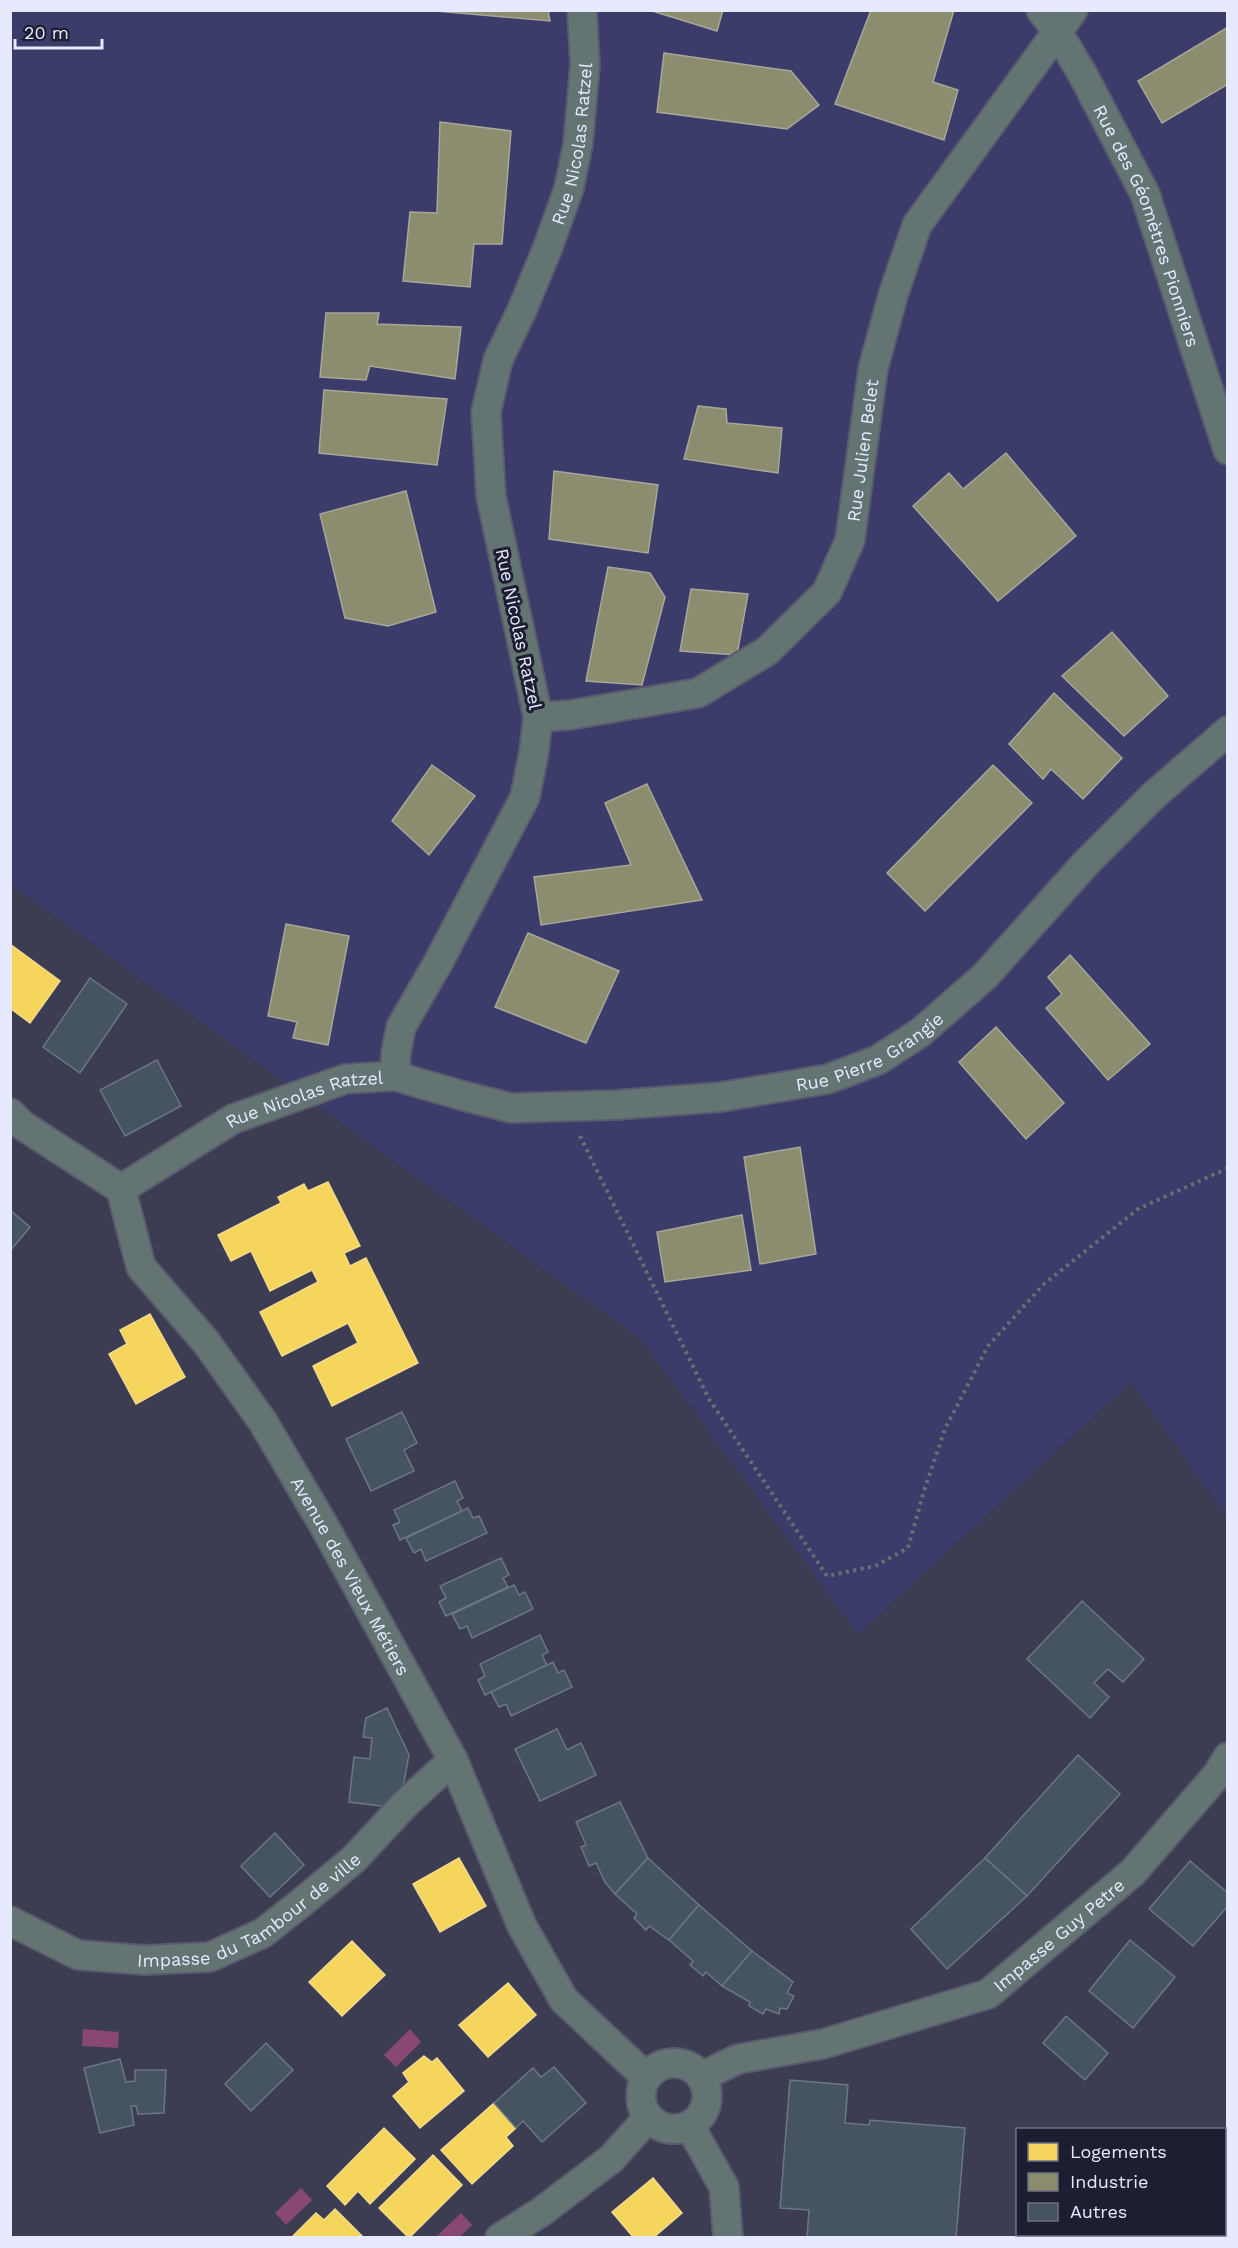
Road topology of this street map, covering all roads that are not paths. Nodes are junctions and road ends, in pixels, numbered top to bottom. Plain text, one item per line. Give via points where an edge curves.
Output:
1 (582, 10) edge
2 (1057, 17) edge
3 (1227, 450) edge
4 (538, 717) junction
5 (1227, 731) edge
6 (395, 1076) junction
7 (10, 1113) edge
8 (121, 1189) junction
9 (1227, 1756) edge
10 (453, 1760) junction
11 (10, 1921) edge
12 (646, 2077) junction
13 (701, 2077) junction
14 (648, 2118) junction
15 (690, 2126) junction
16 (500, 2238) edge
17 (728, 2238) edge

1 - 4 street, Rue Nicolas Ratzel via 585,64 578,144 569,188 522,310 498,360 486,412 491,496
2 - 3 street, Rue des Géomètres Pionniers via 1145,194
2 - 4 street, Rue Julien Belet via 917,225 892,295 873,369 850,540 827,592 767,651 698,693
4 - 6 street, Rue Nicolas Ratzel via 525,797 401,1028
5 - 6 street, Rue Pierre Grangie via 1153,796 1087,862 985,976 921,1032 878,1060 828,1079 721,1097 615,1105 512,1108
6 - 8 street, Rue Nicolas Ratzel via 345,1079 233,1119
7 - 8 street via 22,1125
8 - 10 street, Avenue des Vieux Métiers via 141,1266 206,1342 263,1422
9 - 13 street, Impasse Guy Petre via 1217,1775 1132,1872 988,1994 823,2044 738,2059
10 - 11 street, Impasse du Tambour de ville via 354,1859 302,1903 263,1933 210,1957 145,1960 78,1955
10 - 12 street, Avenue des Vieux Métiers via 522,1926 564,2000
12 - 13 street via 673,2063 693,2069
12 - 14 street via 640,2097
13 - 15 street via 706,2087 705,2110
14 - 15 street via 668,2129
14 - 16 street via 612,2159
15 - 17 street via 724,2187

